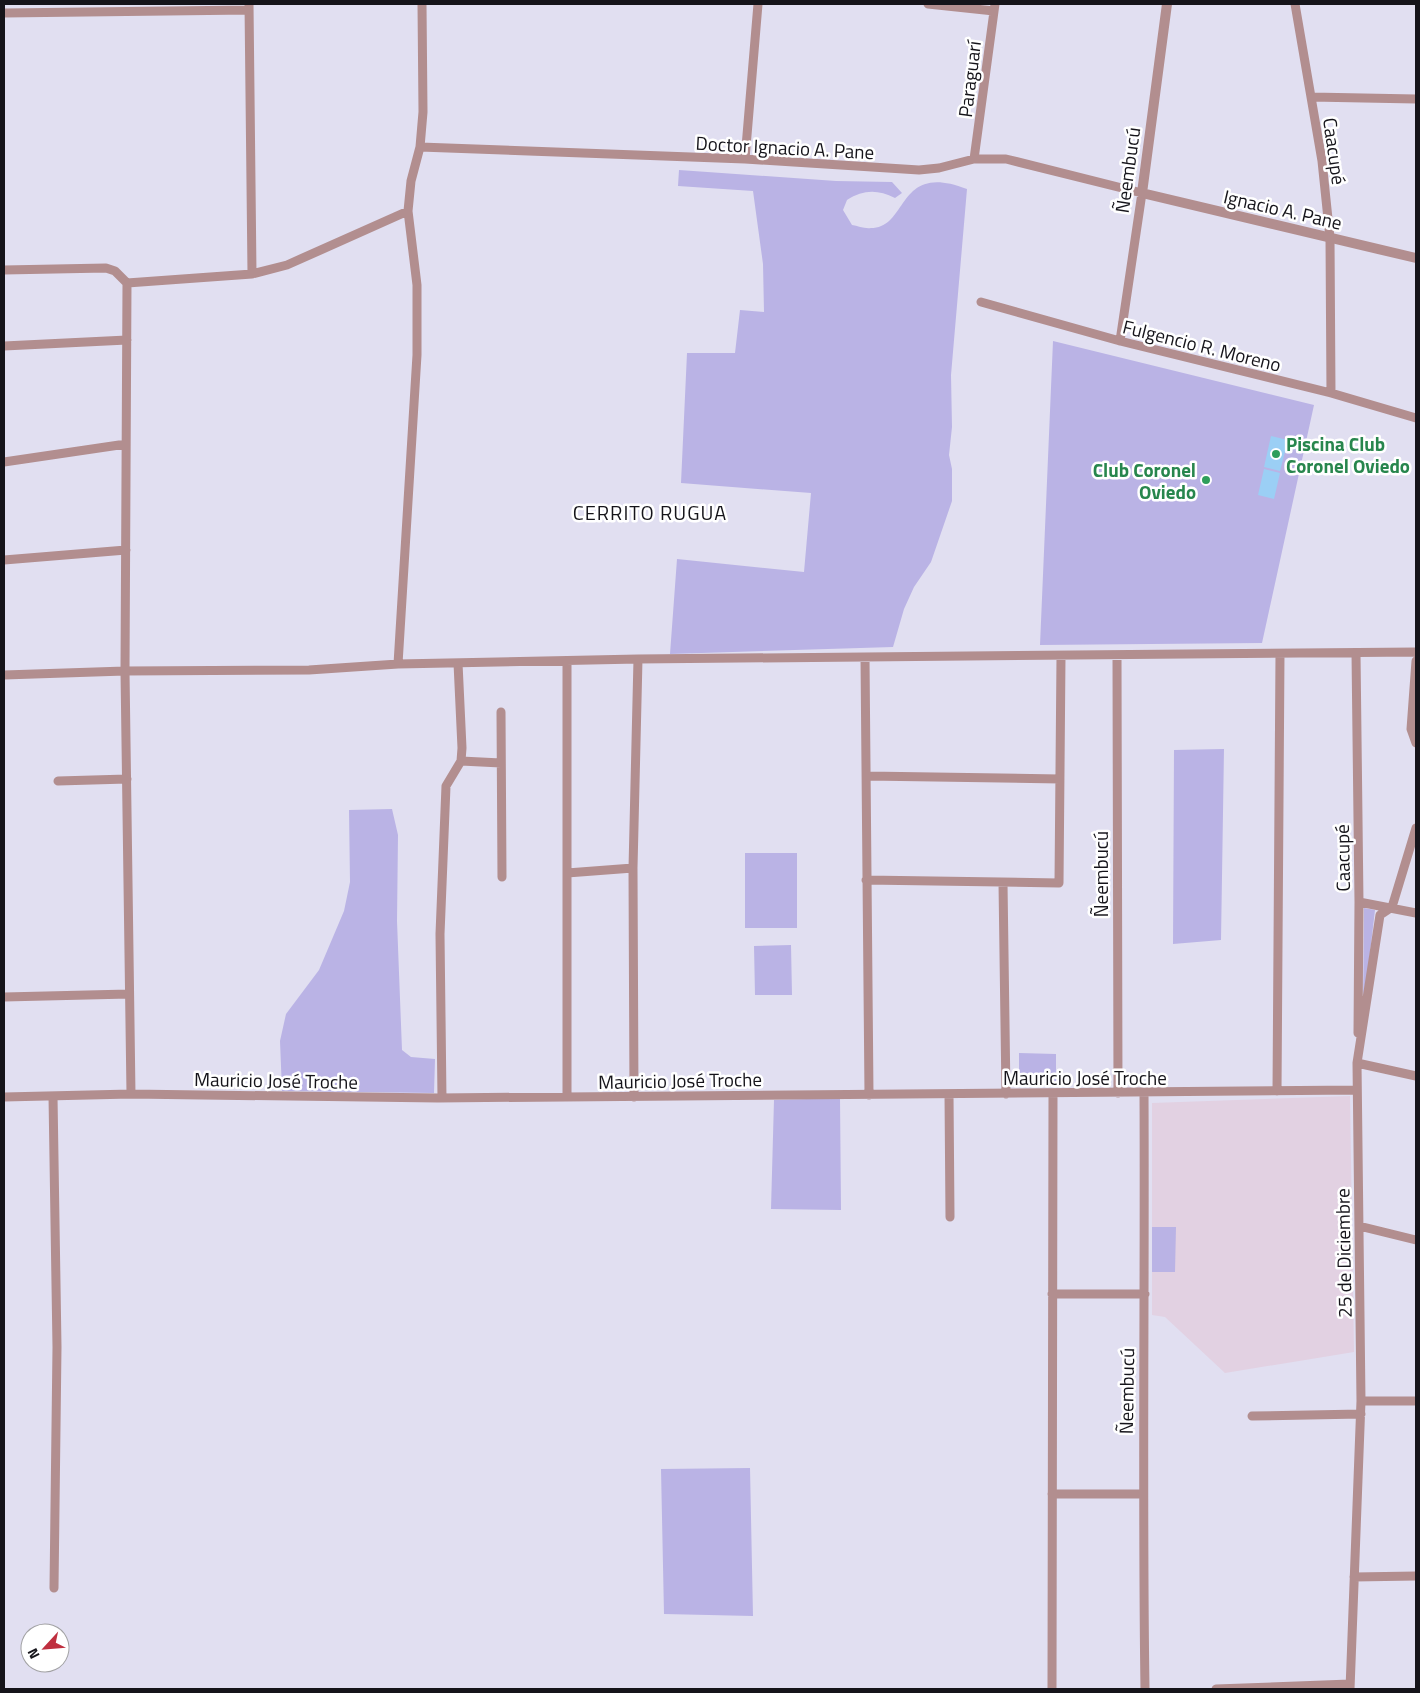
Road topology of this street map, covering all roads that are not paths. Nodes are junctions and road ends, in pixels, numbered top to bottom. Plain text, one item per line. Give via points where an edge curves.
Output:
1 (422, 4) edge
2 (758, 4) edge
3 (928, 4) edge
4 (1167, 4) edge
5 (1295, 4) edge
6 (249, 7) edge
7 (994, 7) edge
8 (91, 8) edge
9 (4, 13) edge
10 (1311, 97) junction
11 (1416, 99) edge
12 (420, 147) junction
13 (745, 159) junction
14 (974, 159) junction
15 (1142, 193) junction
16 (408, 211) junction
17 (1330, 238) junction
18 (1416, 258) edge
19 (4, 270) edge
20 (252, 274) junction
21 (127, 283) junction
22 (981, 302) dead end
23 (127, 340) junction
24 (1120, 342) junction
25 (4, 346) edge
26 (1331, 393) junction
27 (1416, 418) edge
28 (126, 444) junction
29 (4, 462) edge
30 (126, 550) junction
31 (4, 560) edge
32 (1416, 652) edge
33 (1356, 653) junction
34 (1280, 654) junction
35 (1118, 656) junction
36 (865, 657) junction
37 (1061, 657) junction
38 (638, 659) junction
39 (567, 661) junction
40 (1416, 661) edge
41 (458, 663) junction
42 (398, 664) junction
43 (125, 671) junction
44 (4, 675) edge
45 (501, 712) dead end
46 (1416, 743) edge
47 (460, 761) junction
48 (501, 763) junction
49 (867, 776) junction
50 (127, 779) junction
51 (1060, 779) junction
52 (58, 781) dead end
53 (1416, 828) edge
54 (633, 868) junction
55 (567, 873) junction
56 (502, 877) dead end
57 (866, 880) junction
58 (1003, 882) junction
59 (1359, 902) junction
60 (1392, 907) junction
61 (1416, 913) edge
62 (129, 994) junction
63 (4, 997) edge
64 (1358, 1063) junction
65 (1416, 1076) edge
66 (1357, 1090) junction
67 (1277, 1091) junction
68 (1144, 1092) junction
69 (1053, 1093) junction
70 (1118, 1093) junction
71 (131, 1094) junction
72 (949, 1094) junction
73 (1006, 1094) junction
74 (869, 1095) junction
75 (53, 1096) junction
76 (4, 1097) edge
77 (567, 1097) junction
78 (634, 1097) junction
79 (442, 1098) junction
80 (950, 1217) dead end
81 (1359, 1226) junction
82 (1416, 1240) edge
83 (1052, 1294) junction
84 (1145, 1294) junction
85 (1362, 1401) junction
86 (1416, 1401) edge
87 (1361, 1414) junction
88 (1252, 1416) dead end
89 (1052, 1494) junction
90 (1142, 1494) junction
91 (1416, 1576) edge
92 (1354, 1577) junction
93 (54, 1588) dead end
94 (1350, 1687) edge
95 (1052, 1689) edge
96 (1145, 1689) edge
97 (1216, 1689) edge

1 - 12 street via 424,64
2 - 13 street
3 - 7 street
4 - 15 street, Ñeembucú
5 - 10 street, Caacupé
6 - 8 street
6 - 20 street
7 - 14 street, Paraguarí
8 - 9 street
10 - 11 street
10 - 17 street, Caacupé
12 - 13 street, Doctor Ignacio A. Pane
12 - 16 street via 411,181
13 - 14 street, Doctor Ignacio A. Pane via 919,170
14 - 15 street, Doctor Ignacio A. Pane via 1006,160
15 - 17 street, Ignacio A. Pane
15 - 24 street, Ñeembucú
16 - 20 street via 287,265
16 - 42 street via 416,285 417,355
17 - 18 street, Ignacio A. Pane
17 - 26 street, Caacupé
19 - 21 street via 106,268 115,271
20 - 21 street
21 - 23 street
22 - 24 street, Fulgencio R. Moreno
23 - 25 street
23 - 28 street
24 - 26 street, Fulgencio R. Moreno
26 - 27 street, Fulgencio R. Moreno
28 - 29 street
28 - 30 street
30 - 31 street
30 - 43 street
32 - 33 street
33 - 34 street
33 - 59 street, Caacupé
34 - 35 street
34 - 67 street
35 - 37 street
35 - 70 street, Ñeembucú
36 - 37 street
36 - 38 street
36 - 49 street
37 - 51 street
38 - 39 street
38 - 54 street
39 - 41 street
39 - 55 street
40 - 46 street via 1411,728
41 - 42 street
41 - 47 street
42 - 43 street via 309,670
43 - 44 street
43 - 50 street
45 - 48 street
47 - 48 street
47 - 79 street via 446,786 440,934
48 - 56 street
49 - 51 street
49 - 57 street
50 - 52 street
50 - 62 street
51 - 58 street via 1059,883
53 - 60 street, 25 de Diciembre
54 - 55 street
54 - 78 street
55 - 77 street
57 - 58 street
57 - 74 street
58 - 73 street
59 - 60 street
59 - 64 street, Caacupé
60 - 61 street
60 - 64 street, 25 de Diciembre via 1380,915
62 - 63 street
62 - 71 street
64 - 65 street
64 - 66 street, 25 de Diciembre
66 - 67 street, Mauricio José Troche
66 - 81 street, 25 de Diciembre
67 - 68 street, Mauricio José Troche
68 - 70 street, Mauricio José Troche
68 - 84 street, Ñeembucú
69 - 70 street, Mauricio José Troche
69 - 73 street, Mauricio José Troche
69 - 83 street
71 - 75 street, Mauricio José Troche
71 - 79 street, Mauricio José Troche
72 - 73 street, Mauricio José Troche
72 - 74 street, Mauricio José Troche
72 - 80 street
74 - 78 street, Mauricio José Troche
75 - 76 street, Mauricio José Troche
75 - 93 street via 57,1347
77 - 78 street, Mauricio José Troche
77 - 79 street, Mauricio José Troche
81 - 82 street
81 - 85 street, 25 de Diciembre
83 - 84 street
83 - 89 street
84 - 90 street, Ñeembucú
85 - 86 street
85 - 87 street, 25 de Diciembre
87 - 88 street
87 - 92 street, 25 de Diciembre
89 - 90 street
89 - 95 street
90 - 96 street, Ñeembucú
91 - 92 street
92 - 94 street, 25 de Diciembre
94 - 97 street

